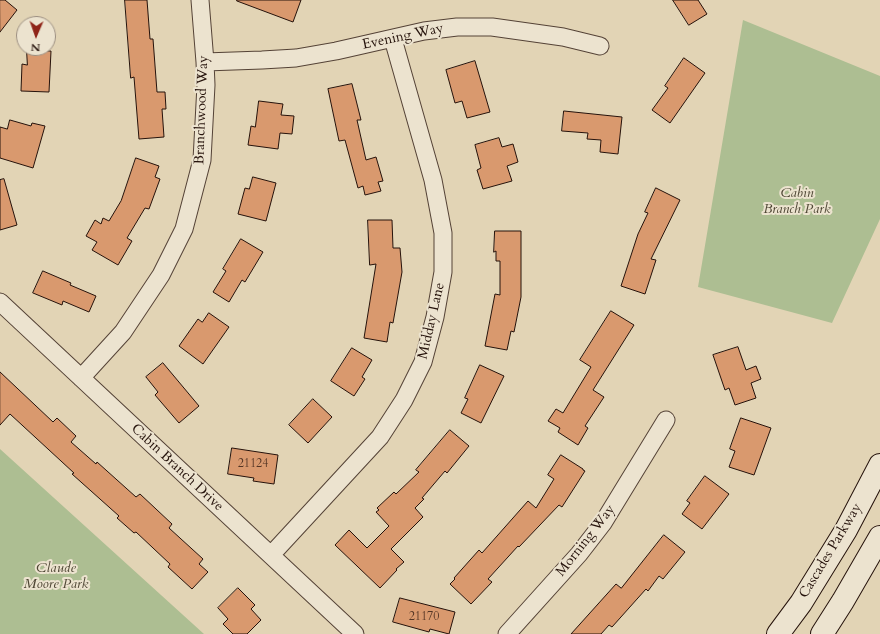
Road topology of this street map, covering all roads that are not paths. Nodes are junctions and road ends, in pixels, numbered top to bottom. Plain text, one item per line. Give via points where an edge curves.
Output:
1 (200, 0) edge
2 (393, 39) junction
3 (600, 46) dead end
4 (205, 62) junction
5 (0, 302) edge
6 (81, 378) junction
7 (666, 420) dead end
8 (880, 466) edge
9 (880, 537) edge
10 (270, 555) junction
11 (355, 634) edge
12 (507, 634) edge
13 (778, 634) edge
14 (822, 634) edge

1 - 4 street, Branchwood Way
2 - 3 street, Evening Way via 424,31 457,27 492,27 563,37
2 - 4 street, Evening Way via 296,58
2 - 10 street, Midday Lane via 433,180 443,233 443,272 436,318 423,362 404,400 380,437
4 - 6 street, Branchwood Way via 202,160 184,229 161,275 123,332
5 - 6 street, Cabin Branch Drive
6 - 10 street, Cabin Branch Drive
7 - 12 street, Morning Way via 603,523 579,554
8 - 13 main road, Cascades Parkway via 846,530 801,603
9 - 14 main road
10 - 11 street, Cabin Branch Drive

